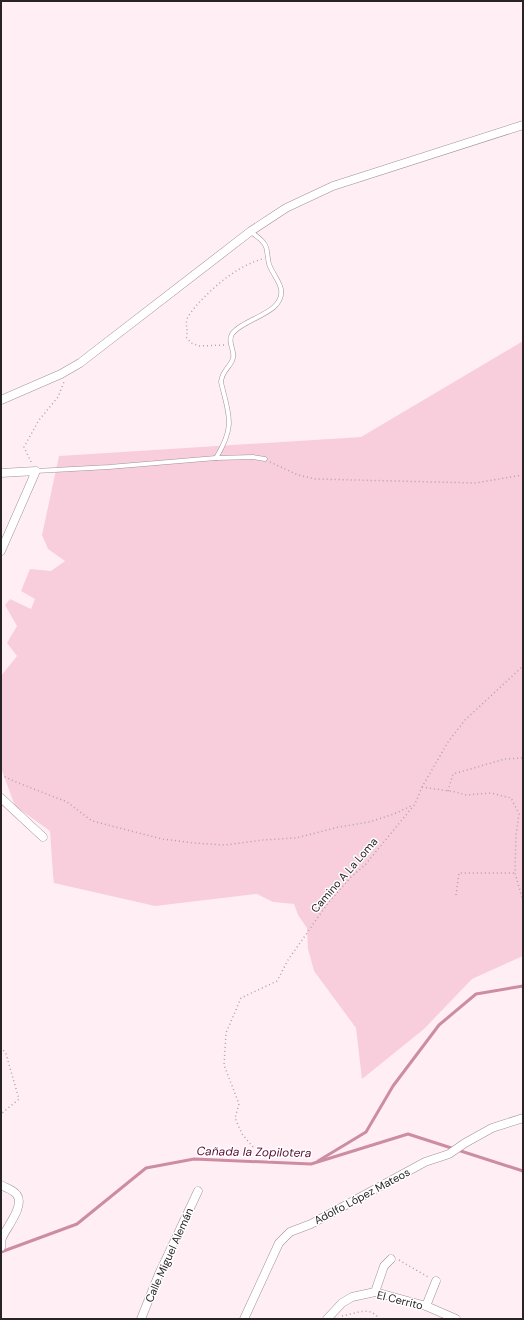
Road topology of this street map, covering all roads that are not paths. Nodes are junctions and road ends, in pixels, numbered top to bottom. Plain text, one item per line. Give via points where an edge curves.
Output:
1 (523, 124) edge
2 (251, 231) junction
3 (1, 400) edge
4 (216, 458) junction
5 (265, 459) road end
6 (36, 470) junction
7 (1, 473) edge
8 (1, 551) edge
9 (1, 798) edge
10 (43, 838) dead end
11 (523, 1118) edge
12 (1, 1185) edge
13 (198, 1191) dead end
14 (1, 1247) edge
15 (391, 1259) road end
16 (436, 1281) road end
17 (375, 1292) junction
18 (426, 1306) junction
19 (141, 1319) edge
20 (244, 1319) edge
21 (327, 1319) edge
22 (456, 1319) edge

1 - 2 street via 333,186 286,208
2 - 3 street via 80,363
2 - 4 lane via 260,238 267,250 271,269 281,292 274,307 231,335 232,361 223,372 221,382 229,416 229,430
4 - 5 lane
4 - 6 lane
6 - 7 street
6 - 8 street
9 - 10 street
11 - 20 street, Adolfo López Mateos via 492,1128 449,1154 425,1162 311,1224 290,1232 278,1243
12 - 14 street via 17,1194 20,1200 2,1238
13 - 19 street, Calle Miguel Alemán via 158,1274
15 - 17 street via 384,1266
16 - 18 street
17 - 18 street, El Cerrito
17 - 21 street, El Cerrito via 352,1297 342,1303
18 - 22 street, El Cerrito

